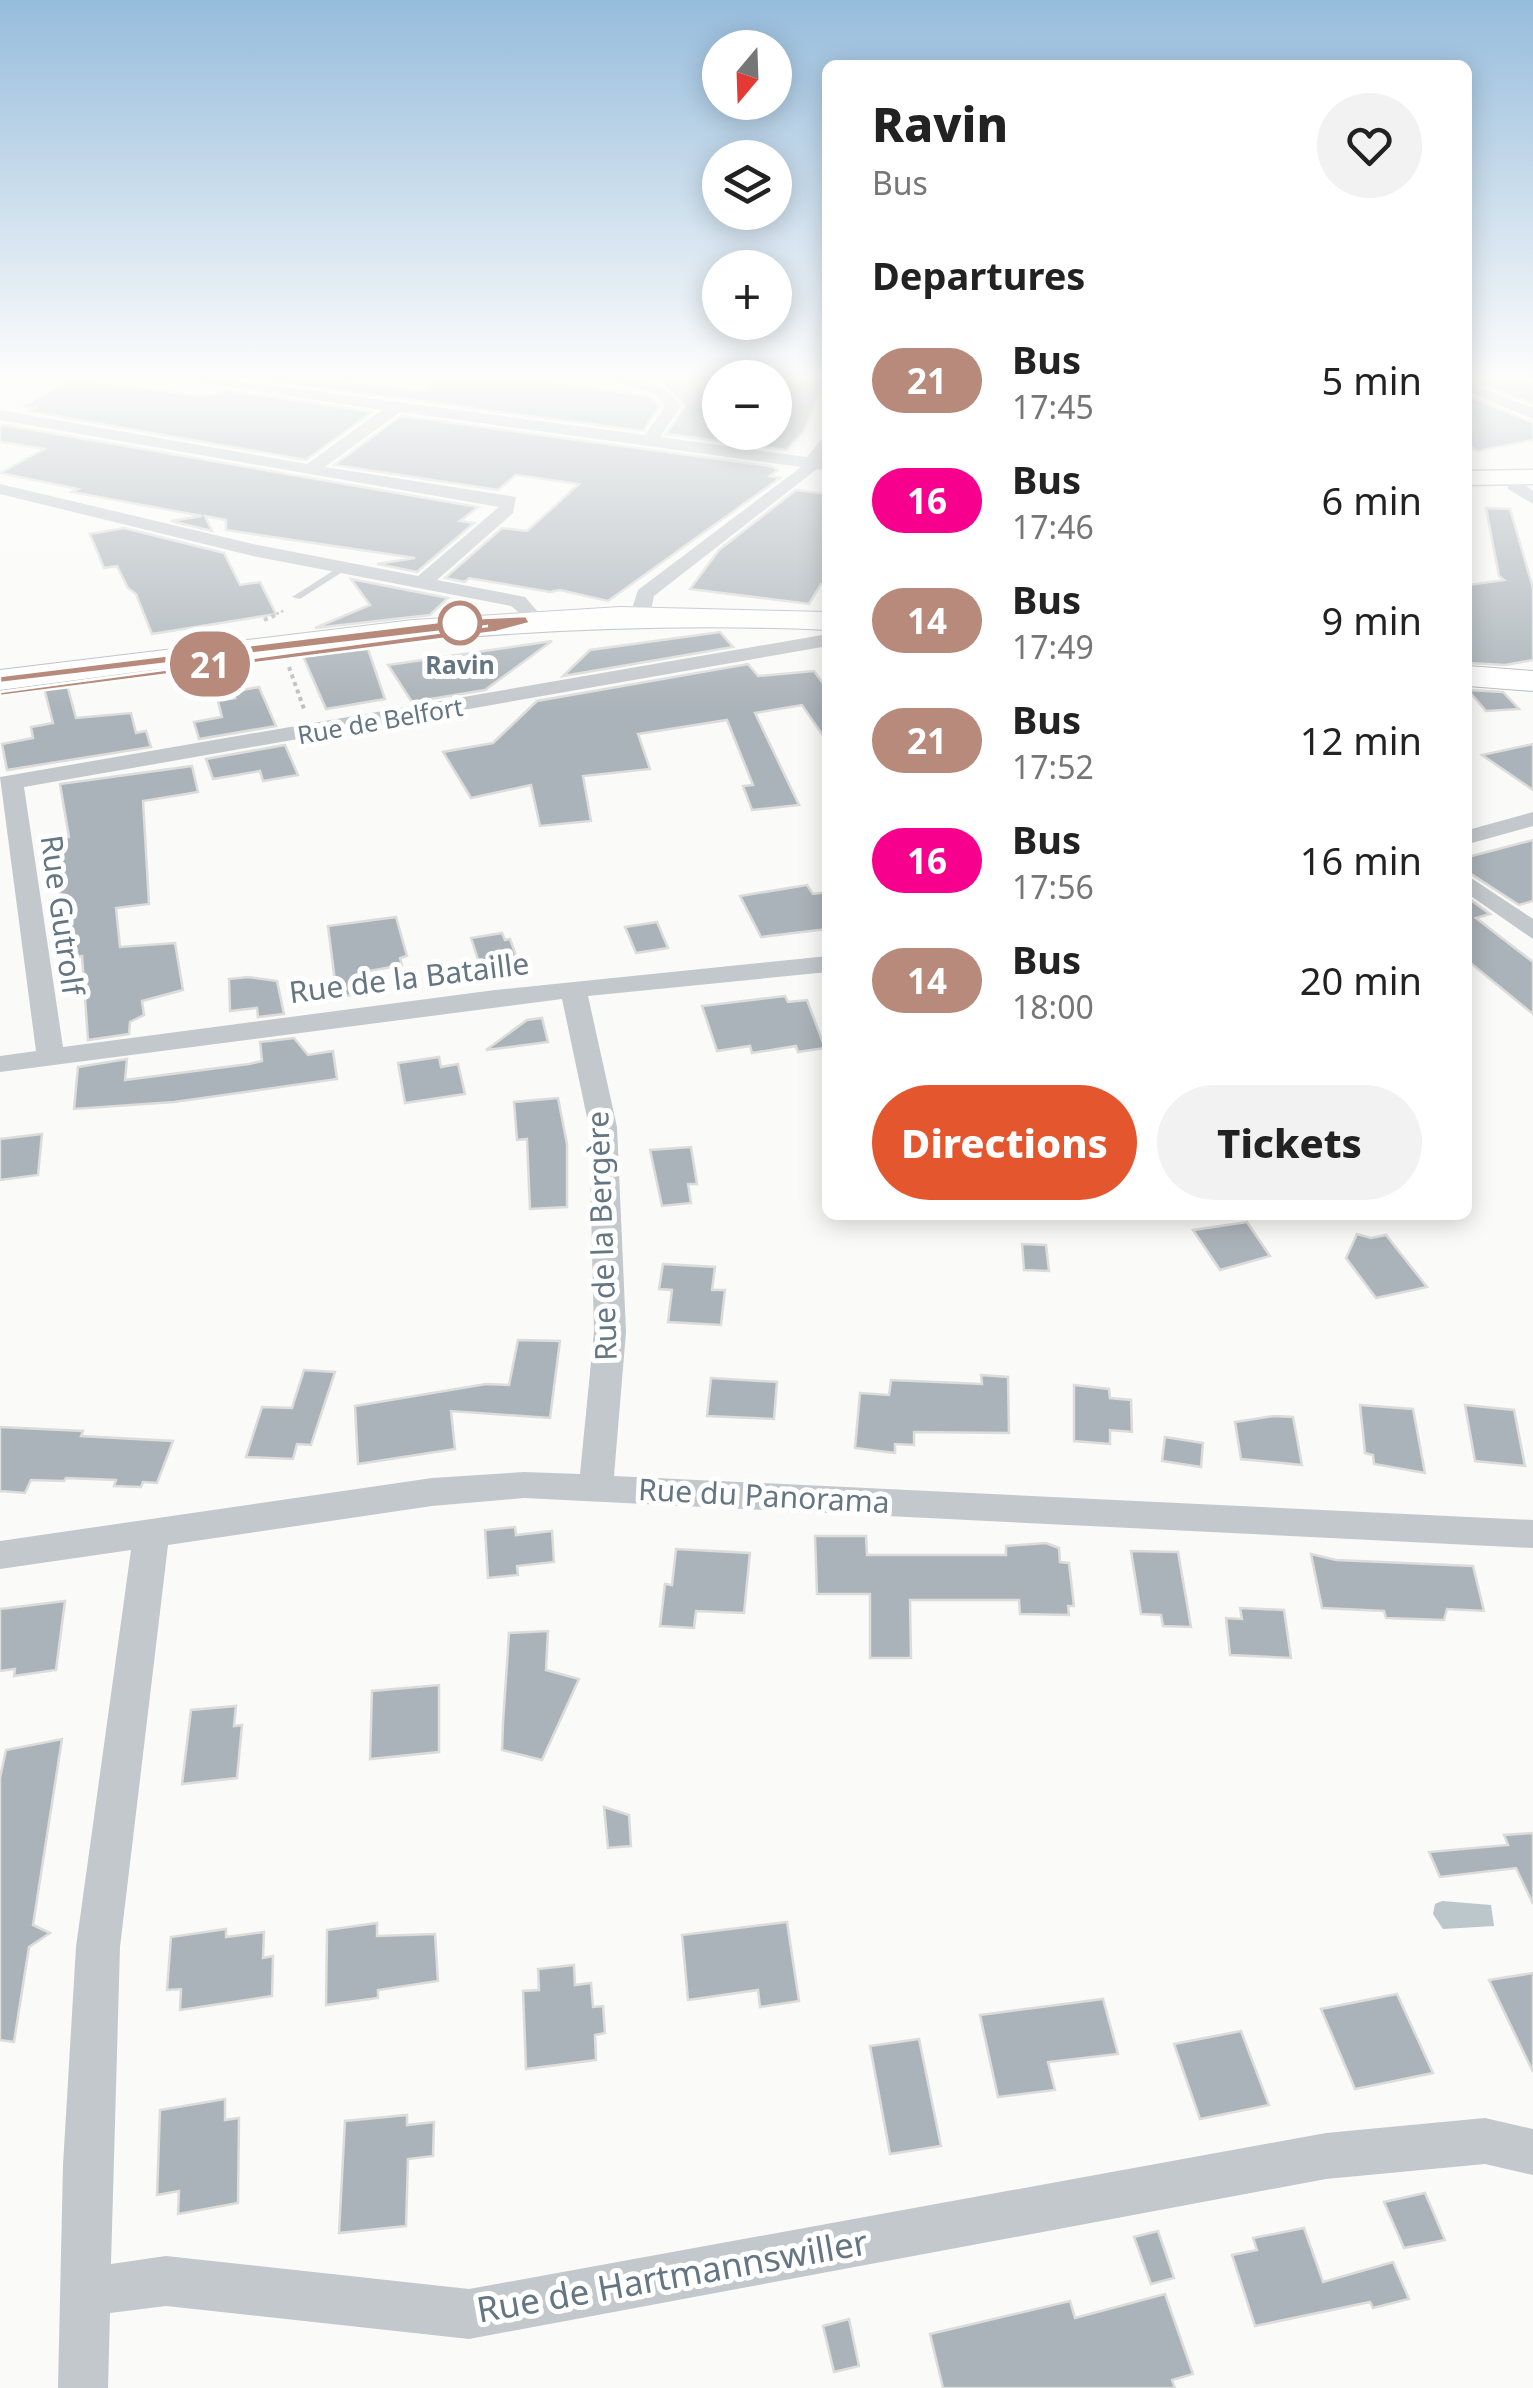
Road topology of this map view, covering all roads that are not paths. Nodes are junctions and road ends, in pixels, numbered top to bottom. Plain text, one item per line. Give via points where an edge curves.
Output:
1 (426, 488) edge
2 (787, 488) edge
3 (0, 489) edge
4 (342, 569) junction
5 (420, 584) junction
6 (298, 597) dead end
7 (640, 616) junction
8 (530, 620) junction
9 (822, 629) edge
10 (822, 630) edge
11 (768, 642) junction
12 (1472, 676) edge
13 (0, 680) edge
14 (1533, 681) edge
15 (0, 692) edge
16 (6, 783) edge
17 (1533, 819) edge
18 (1472, 836) edge
19 (1472, 886) edge
20 (1533, 931) edge
21 (822, 965) edge
22 (574, 990) junction
23 (50, 1056) junction
24 (0, 1064) edge
25 (596, 1485) junction
26 (151, 1534) junction
27 (1533, 1534) edge
28 (0, 1556) edge
29 (1533, 2152) edge
30 (86, 2292) junction
31 (83, 2388) edge

1 - 5 street via 510,501
2 - 7 street via 645,594
3 - 4 street
4 - 5 street
4 - 6 lane
5 - 8 street via 518,601 529,608
7 - 8 main road
7 - 9 main road via 682,612
7 - 11 main road
8 - 13 main road
8 - 15 main road
10 - 11 main road, Rue de Belfort
11 - 16 street, Rue de Belfort via 300,734
12 - 14 main road
16 - 23 street, Rue Gutrolf
17 - 18 street
19 - 20 street
21 - 22 street, Rue de la Bataille
22 - 23 street, Rue de la Bataille
22 - 25 street, Rue de la Bergère via 603,1127 610,1332
23 - 24 street, Rue de la Bataille
25 - 26 street, Rue du Panorama via 432,1492
25 - 27 street, Rue du Panorama
26 - 28 street, Rue du Panorama
26 - 30 street via 98,1946
29 - 30 street, Rue de Hartmannswiller via 1485,2142 1326,2156 469,2314 166,2281
30 - 31 street

